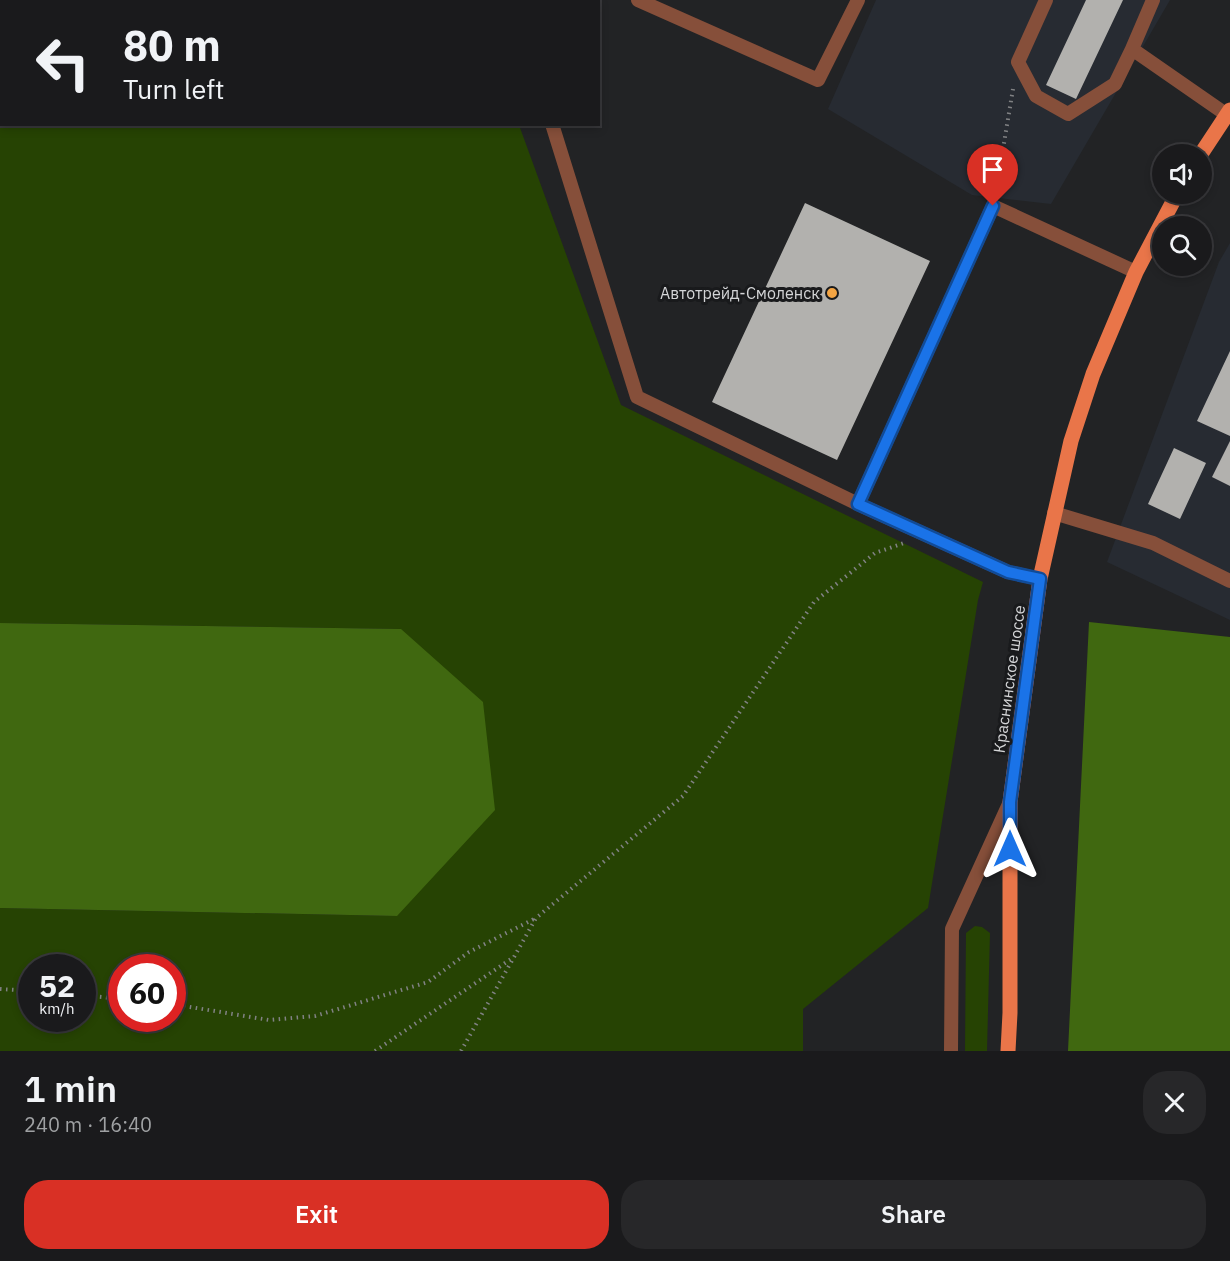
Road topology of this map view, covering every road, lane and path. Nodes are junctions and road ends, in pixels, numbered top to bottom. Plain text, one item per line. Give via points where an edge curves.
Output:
1 (638, 0) edge
2 (858, 0) edge
3 (1046, 0) edge
4 (1153, 0) edge
5 (1132, 49) junction
6 (1018, 62) junction
7 (1229, 114) edge
8 (553, 126) edge
9 (1209, 144) edge
10 (1172, 204) edge
11 (993, 206) junction
12 (1136, 272) junction
13 (858, 504) junction
14 (1054, 513) junction
15 (927, 535) junction
16 (1040, 579) junction
17 (1230, 581) edge
18 (1010, 802) junction
19 (536, 918) junction
20 (516, 956) junction
21 (0, 989) edge
22 (18, 990) edge
23 (186, 1006) edge
24 (375, 1051) edge
25 (461, 1051) edge
26 (951, 1051) edge
27 (1008, 1051) edge

1 - 2 lane via 818,80
3 - 6 lane
4 - 5 lane
5 - 6 lane via 1116,84 1068,114 1036,96
5 - 7 lane
6 - 11 path
7 - 9 main road
8 - 13 lane via 637,397
10 - 12 main road, Краснинское шоссе
11 - 12 lane
11 - 13 lane
12 - 14 main road, Краснинское шоссе via 1071,441
13 - 15 lane
14 - 16 main road, Краснинское шоссе
14 - 17 lane via 1153,543
15 - 16 lane via 1008,572
15 - 19 path via 875,553 814,602 683,796
16 - 18 main road, Краснинское шоссе
18 - 26 lane via 952,929
18 - 27 main road, Краснинское шоссе
19 - 20 path
19 - 23 path via 469,952 428,982 315,1016 269,1020
20 - 24 path
20 - 25 path
21 - 22 path

